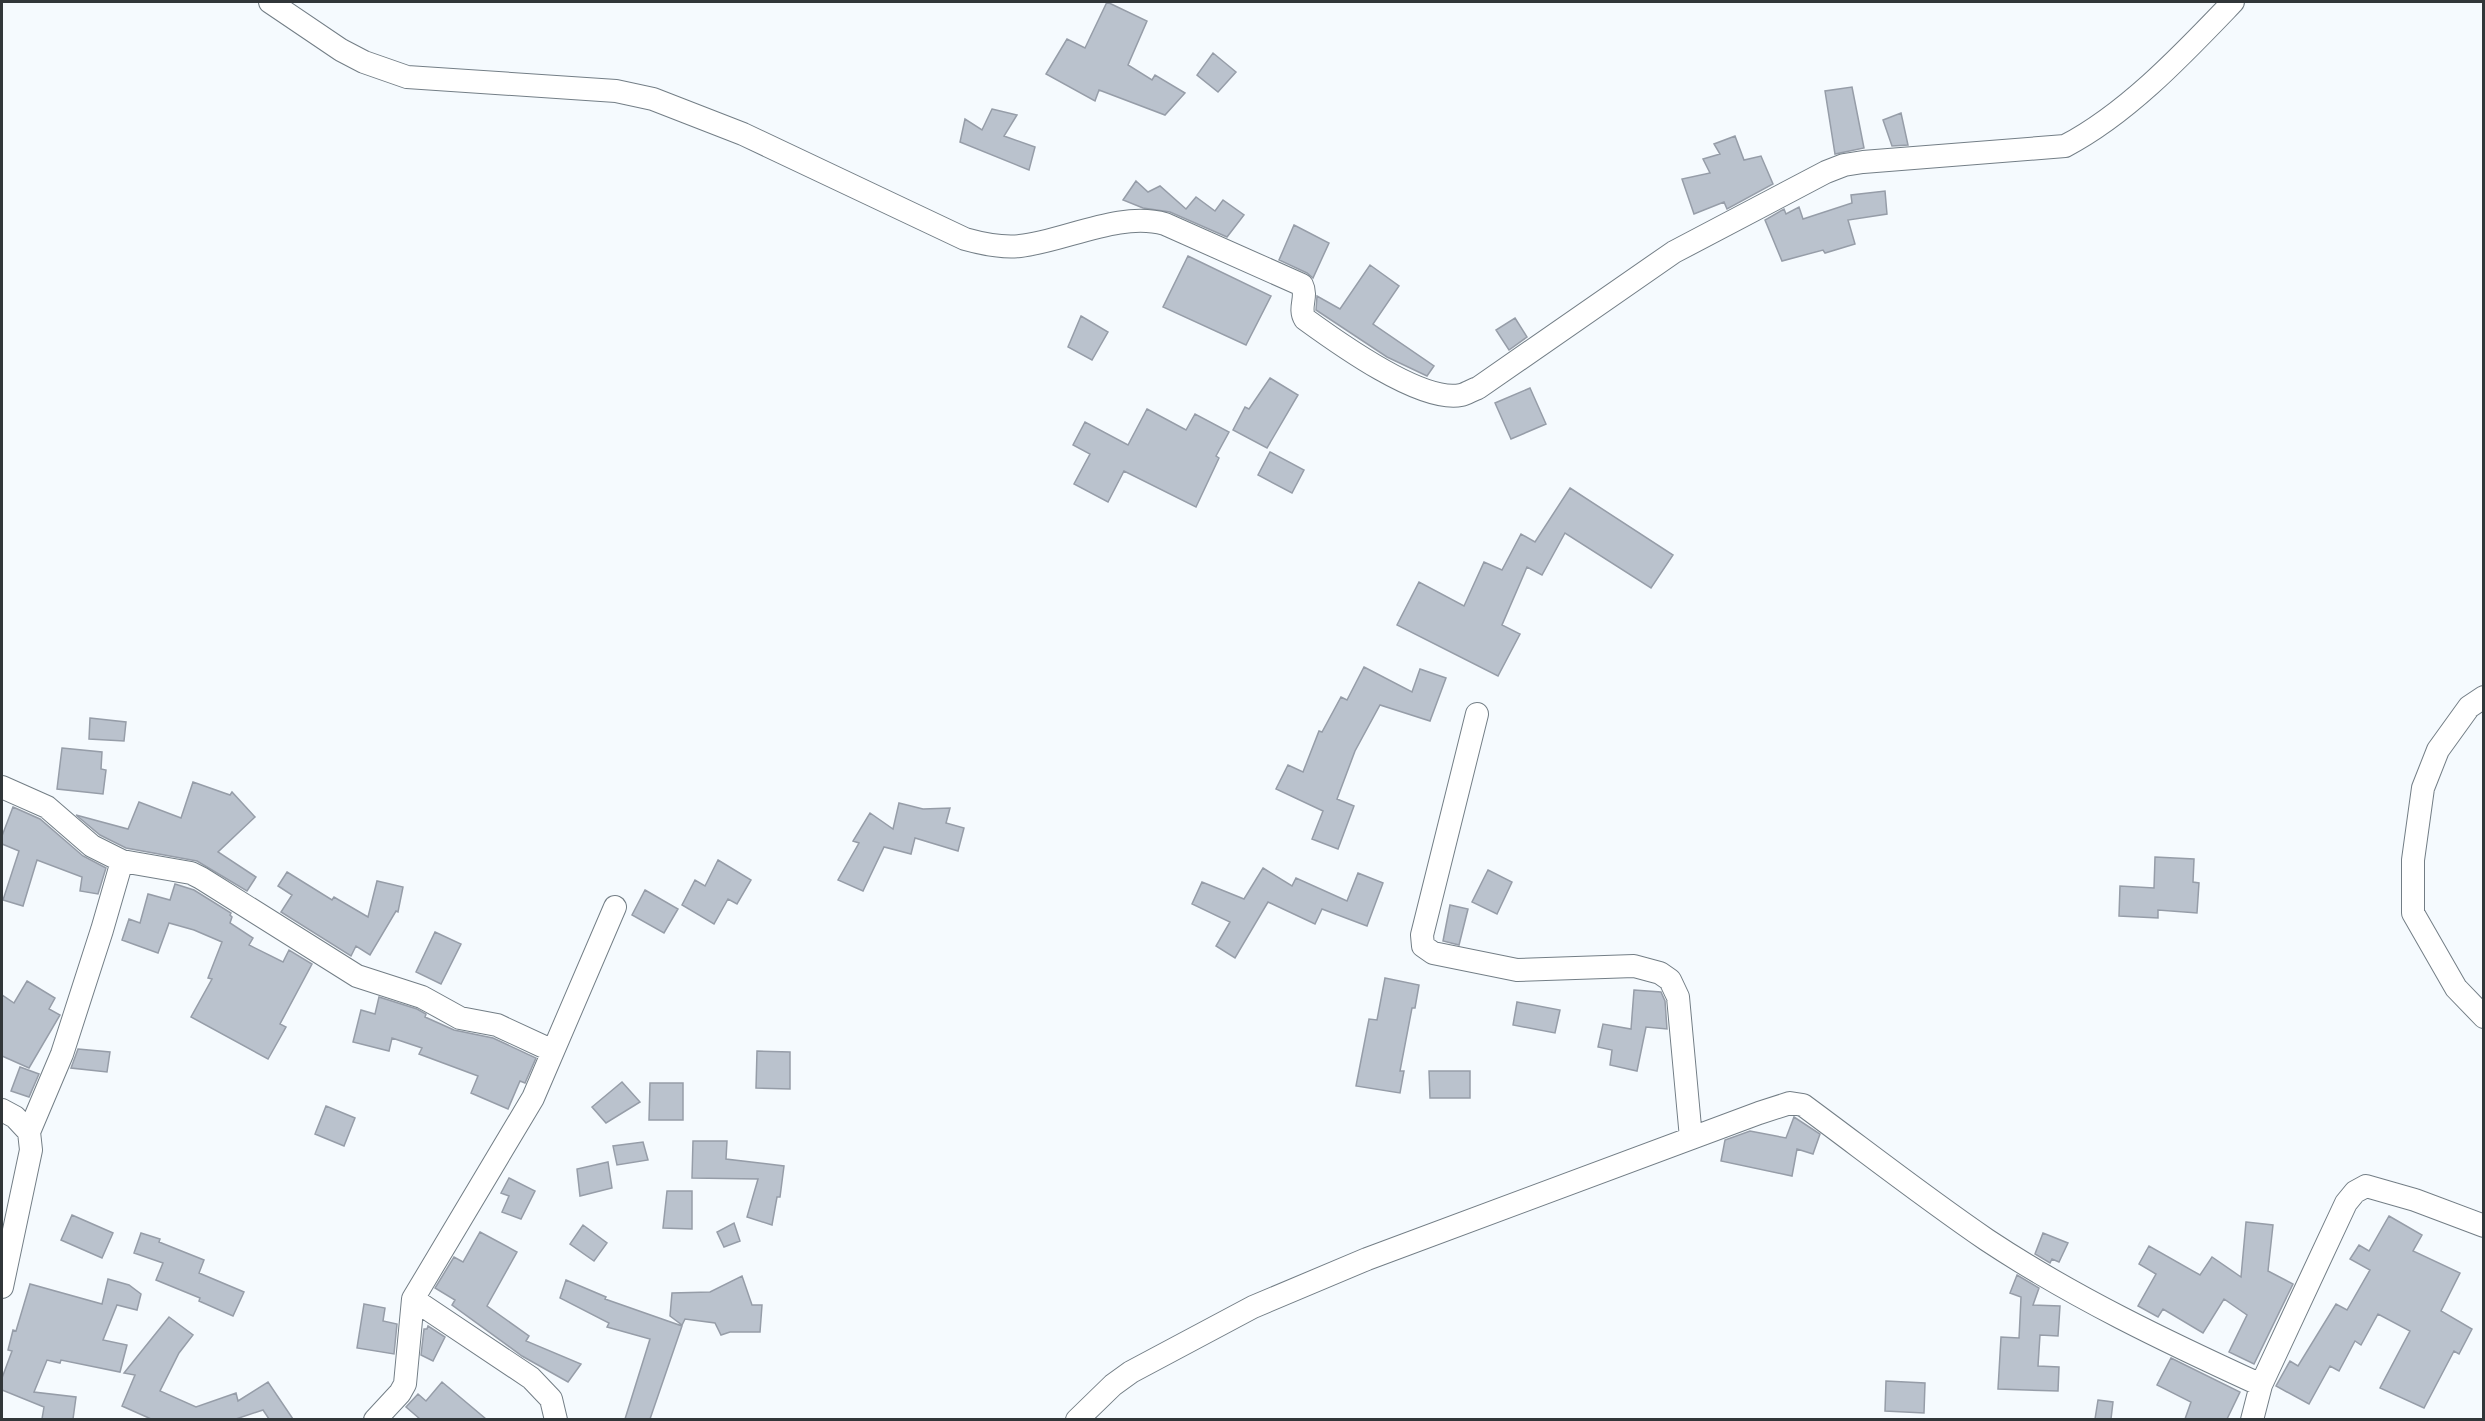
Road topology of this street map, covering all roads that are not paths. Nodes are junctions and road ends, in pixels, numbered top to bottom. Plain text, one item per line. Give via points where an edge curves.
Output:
1 (270, 2) edge
2 (2233, 2) edge
3 (2484, 697) edge
4 (1477, 714) dead end
5 (2, 787) edge
6 (122, 861) junction
7 (615, 907) dead end
8 (2484, 1017) edge
9 (553, 1051) junction
10 (2, 1110) edge
11 (29, 1132) junction
12 (1691, 1138) junction
13 (2484, 1226) edge
14 (2, 1287) edge
15 (414, 1299) junction
16 (2261, 1385) junction
17 (375, 1419) edge
18 (556, 1419) edge
19 (1077, 1419) edge
20 (2252, 1419) edge

1 - 2 street via 341,50 407,77 616,91 653,99 743,134 965,239 984,244 1020,246 1143,220 1165,224 1302,285 1305,319 1405,383 1423,391 1461,395 1478,388 1674,252 1826,172 1863,162 2066,146 2088,134 2181,57
3 - 8 street via 2469,707 2438,750 2423,788 2414,860 2413,913 2456,987
4 - 12 street via 1422,935 1424,946 1433,953 1505,969 1634,966 1670,980 1678,997
5 - 6 street via 47,807 92,846
6 - 9 street via 191,873 357,976 422,997 460,1018 496,1024
6 - 11 street via 62,1054
7 - 9 street
9 - 15 street via 528,1107
10 - 11 street
11 - 14 street via 31,1150
12 - 16 street via 1776,1107 1803,1105 1989,1241 2095,1304
12 - 19 street via 1366,1259 1253,1307 1131,1372
13 - 16 street via 2366,1186 2355,1192 2346,1203
15 - 17 street via 405,1384
15 - 18 street via 531,1378 551,1399
16 - 20 street

